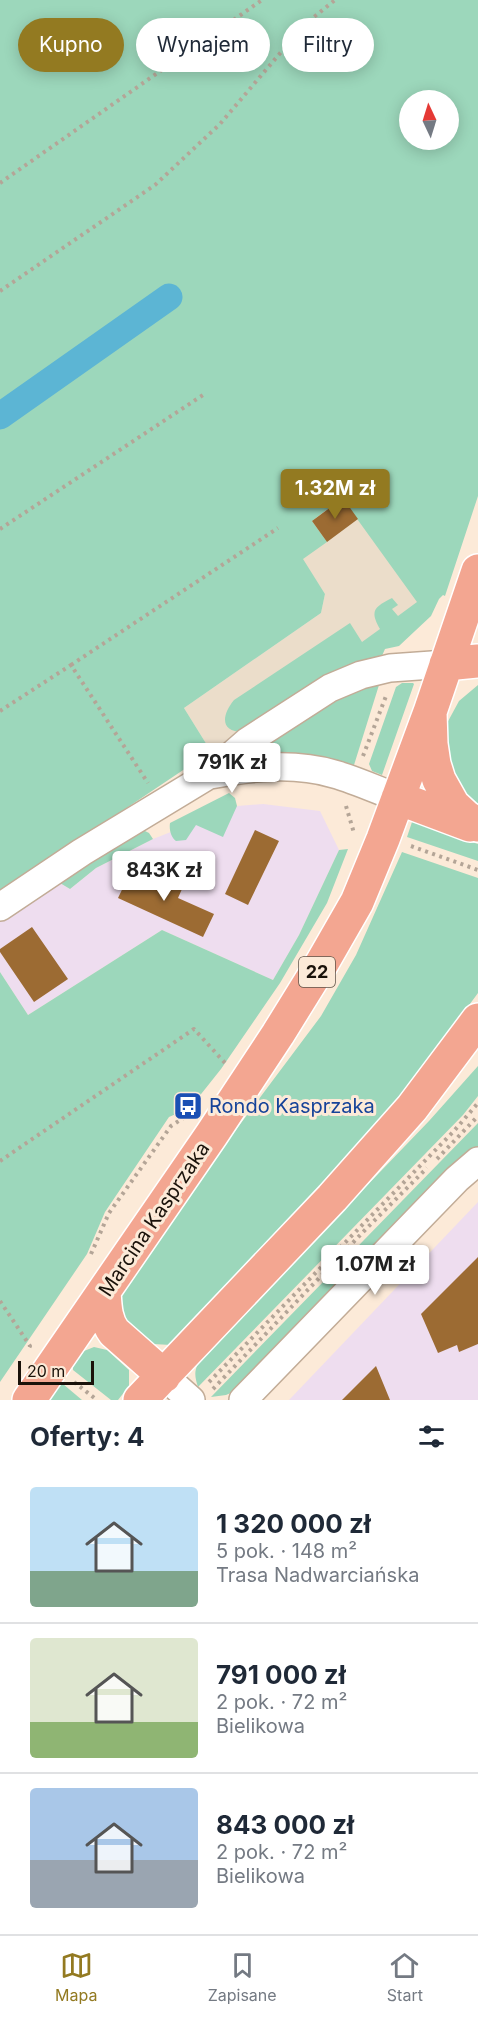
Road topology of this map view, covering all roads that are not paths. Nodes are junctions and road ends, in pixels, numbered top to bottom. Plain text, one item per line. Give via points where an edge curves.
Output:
1 (478, 571) edge
2 (478, 661) edge
3 (446, 664) junction
4 (430, 712) junction
5 (209, 775) junction
6 (398, 798) junction
7 (478, 826) edge
8 (0, 907) edge
9 (478, 1020) edge
10 (478, 1161) edge
11 (104, 1291) junction
12 (164, 1376) junction
13 (201, 1393) edge
14 (29, 1400) edge
15 (140, 1400) edge
16 (243, 1400) edge

1 - 3 main road, 22
2 - 3 main road
3 - 4 main road, 22
3 - 5 street via 390,668 330,688 248,741
4 - 6 main road, Marcina Kasprzaka / 22
4 - 7 main road, 22 via 431,744 439,780 453,805
5 - 6 street via 246,768 321,771
5 - 8 street
6 - 7 main road
6 - 11 main road, Marcina Kasprzaka / 22 via 357,902 322,963
9 - 12 main road via 412,1108
10 - 16 street
11 - 12 main road via 114,1332
11 - 14 main road, Marcina Kasprzaka / 22
12 - 13 street
12 - 15 main road

